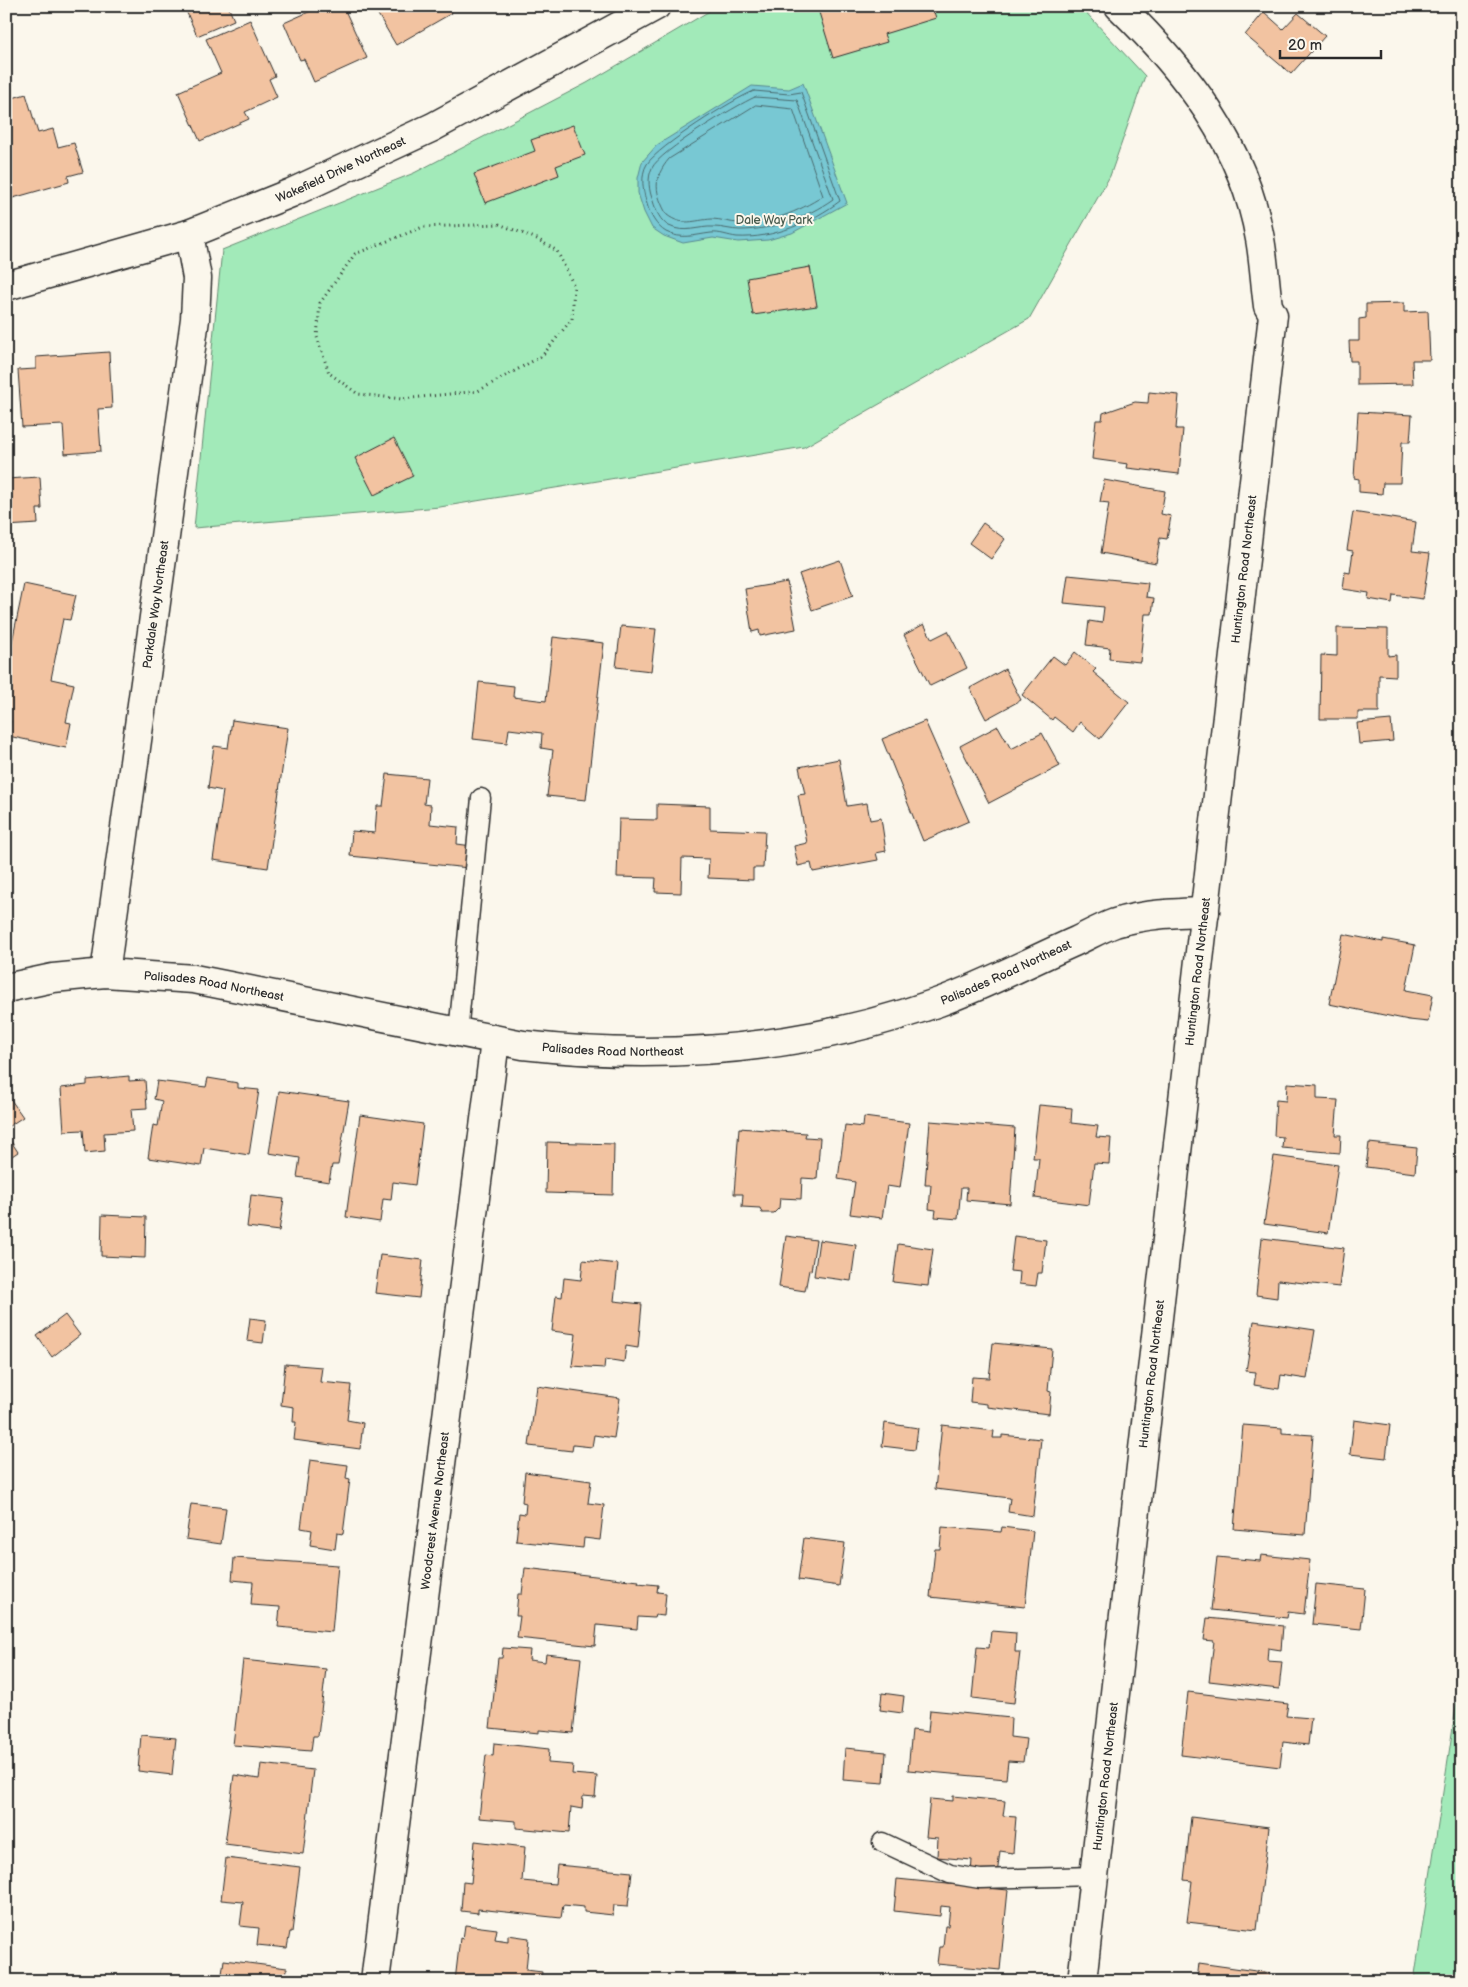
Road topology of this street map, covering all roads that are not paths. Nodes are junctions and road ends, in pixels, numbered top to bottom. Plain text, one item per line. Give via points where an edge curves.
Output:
1 (656, 6) edge
2 (1119, 6) edge
3 (189, 234) junction
4 (6, 286) edge
5 (481, 798) dead end
6 (1205, 912) junction
7 (105, 973) junction
8 (6, 988) edge
9 (458, 1034) junction
10 (495, 1041) junction
11 (882, 1842) dead end
12 (1094, 1876) junction
13 (375, 1981) edge
14 (1082, 1981) edge

1 - 3 street, Wakefield Drive Northeast via 433,127 291,193
2 - 6 street, Huntington Road Northeast via 1187,79 1218,126 1244,184 1260,237 1268,306 1273,315
3 - 4 street, Wakefield Drive Northeast
3 - 7 street, Parkdale Way Northeast via 197,278 195,319
5 - 9 lane
6 - 10 street, Palisades Road Northeast via 1160,913 1115,923 940,1001 868,1024 795,1040 720,1050 645,1053 570,1050
6 - 12 street, Huntington Road Northeast
7 - 8 street, Palisades Road Northeast via 53,978
7 - 9 street, Palisades Road Northeast via 194,979
9 - 10 street, Palisades Road Northeast
10 - 13 street, Woodcrest Avenue Northeast
11 - 12 lane via 950,1874 980,1879
12 - 14 street, Huntington Road Northeast

